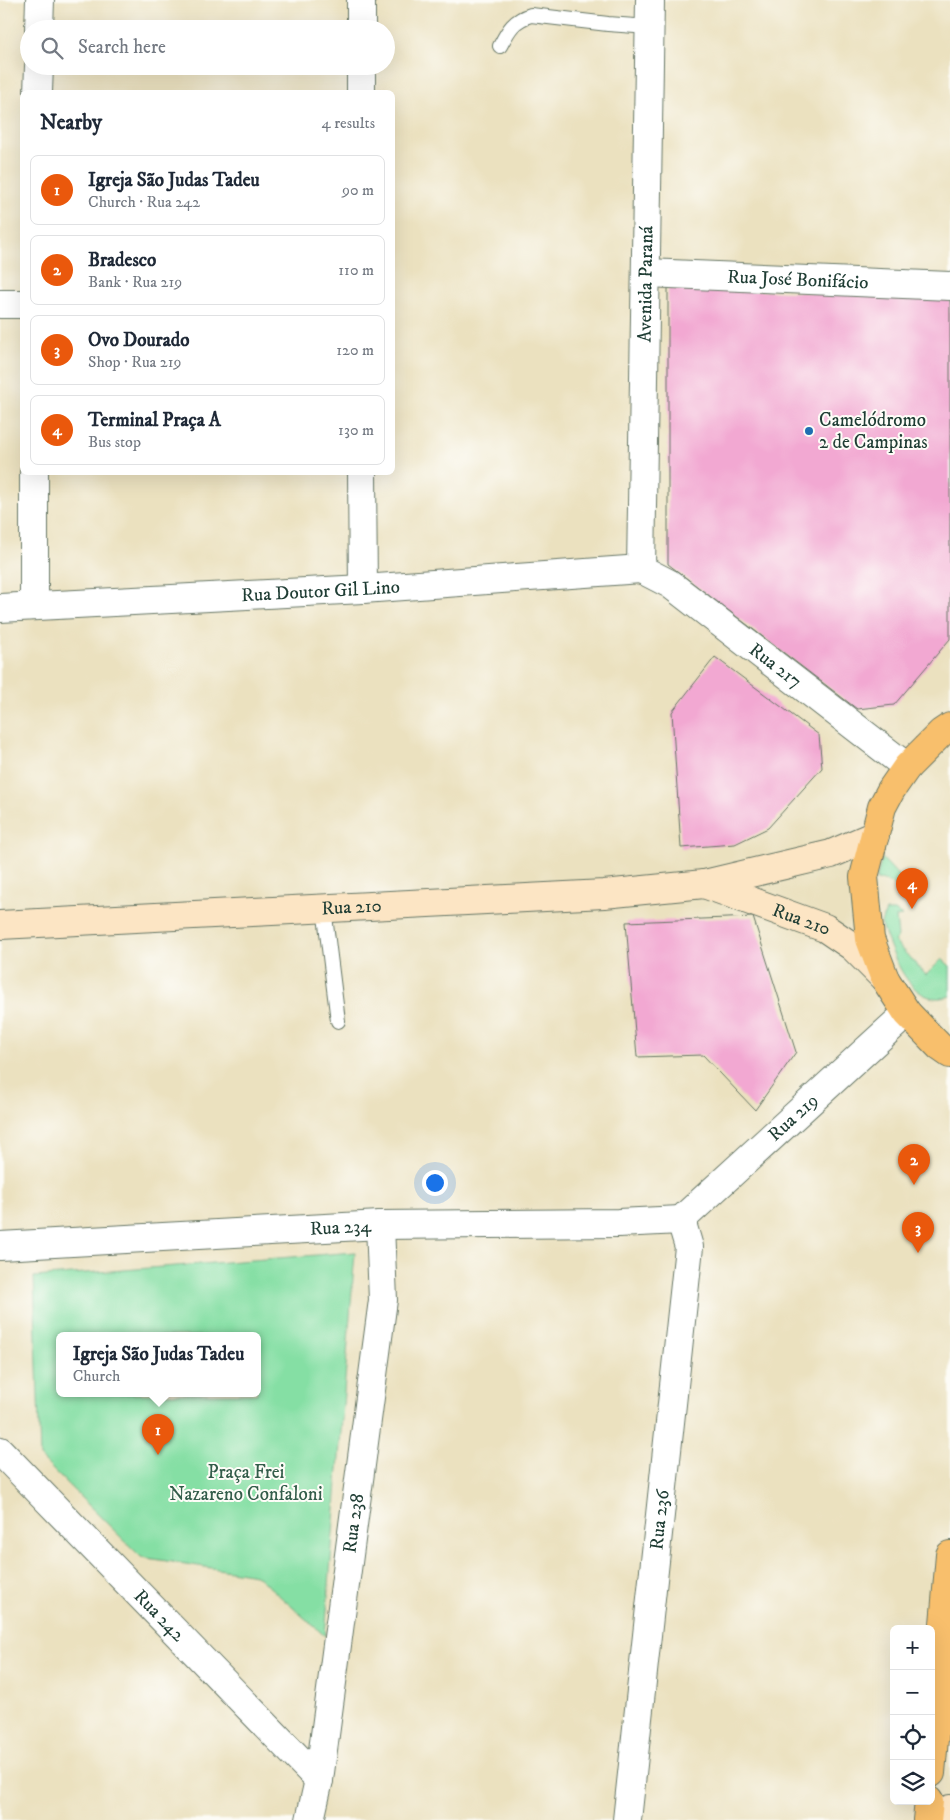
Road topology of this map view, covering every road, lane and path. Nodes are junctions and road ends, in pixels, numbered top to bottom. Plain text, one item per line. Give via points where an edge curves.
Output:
1 (40, 0) edge
2 (361, 0) edge
3 (649, 13) edge
4 (39, 20) edge
5 (361, 20) edge
6 (500, 46) dead end
7 (39, 75) edge
8 (361, 75) edge
9 (38, 90) edge
10 (361, 90) edge
11 (647, 273) junction
12 (950, 286) edge
13 (0, 304) edge
14 (20, 304) edge
15 (34, 475) edge
16 (362, 475) edge
17 (642, 569) junction
18 (363, 589) junction
19 (34, 606) junction
20 (0, 608) edge
21 (950, 727) edge
22 (907, 767) junction
23 (875, 835) junction
24 (704, 884) junction
25 (324, 908) junction
26 (0, 925) edge
27 (885, 978) junction
28 (906, 1013) junction
29 (338, 1021) dead end
30 (950, 1054) edge
31 (681, 1220) junction
32 (380, 1225) junction
33 (0, 1246) edge
34 (0, 1451) edge
35 (950, 1555) edge
36 (932, 1760) edge
37 (319, 1780) junction
38 (929, 1805) edge
39 (950, 1809) edge
40 (310, 1820) edge
41 (627, 1820) edge
42 (927, 1820) edge
43 (940, 1820) edge

1 - 4 street
2 - 5 street
3 - 6 lane via 608,24 531,15 521,18 509,28
3 - 11 street, Avenida Paraná
7 - 9 street
8 - 10 street
11 - 12 street, Rua José Bonifácio
11 - 17 street, Avenida Paraná
13 - 14 street
15 - 19 street
16 - 18 street
17 - 18 street, Rua Doutor Gil Lino
17 - 22 street, Rua 217 via 670,584
18 - 19 street, Rua Doutor Gil Lino
19 - 20 street, Rua Doutor Gil Lino
21 - 22 main road
22 - 23 main road via 882,807
23 - 24 street, Rua 210 via 831,854
23 - 27 main road via 864,877 870,939
24 - 25 street, Rua 210 via 604,894
24 - 27 street, Rua 210 via 825,928 853,947
25 - 26 street, Rua 210
25 - 29 lane
27 - 28 main road
28 - 30 main road
28 - 31 street, Rua 219
31 - 32 street, Rua 234
31 - 41 street, Rua 236 via 689,1247
32 - 33 street, Rua 234
32 - 37 street, Rua 238 via 383,1300
34 - 37 street, Rua 242
35 - 36 main road
37 - 40 street, Rua 238
38 - 42 main road
39 - 43 street

